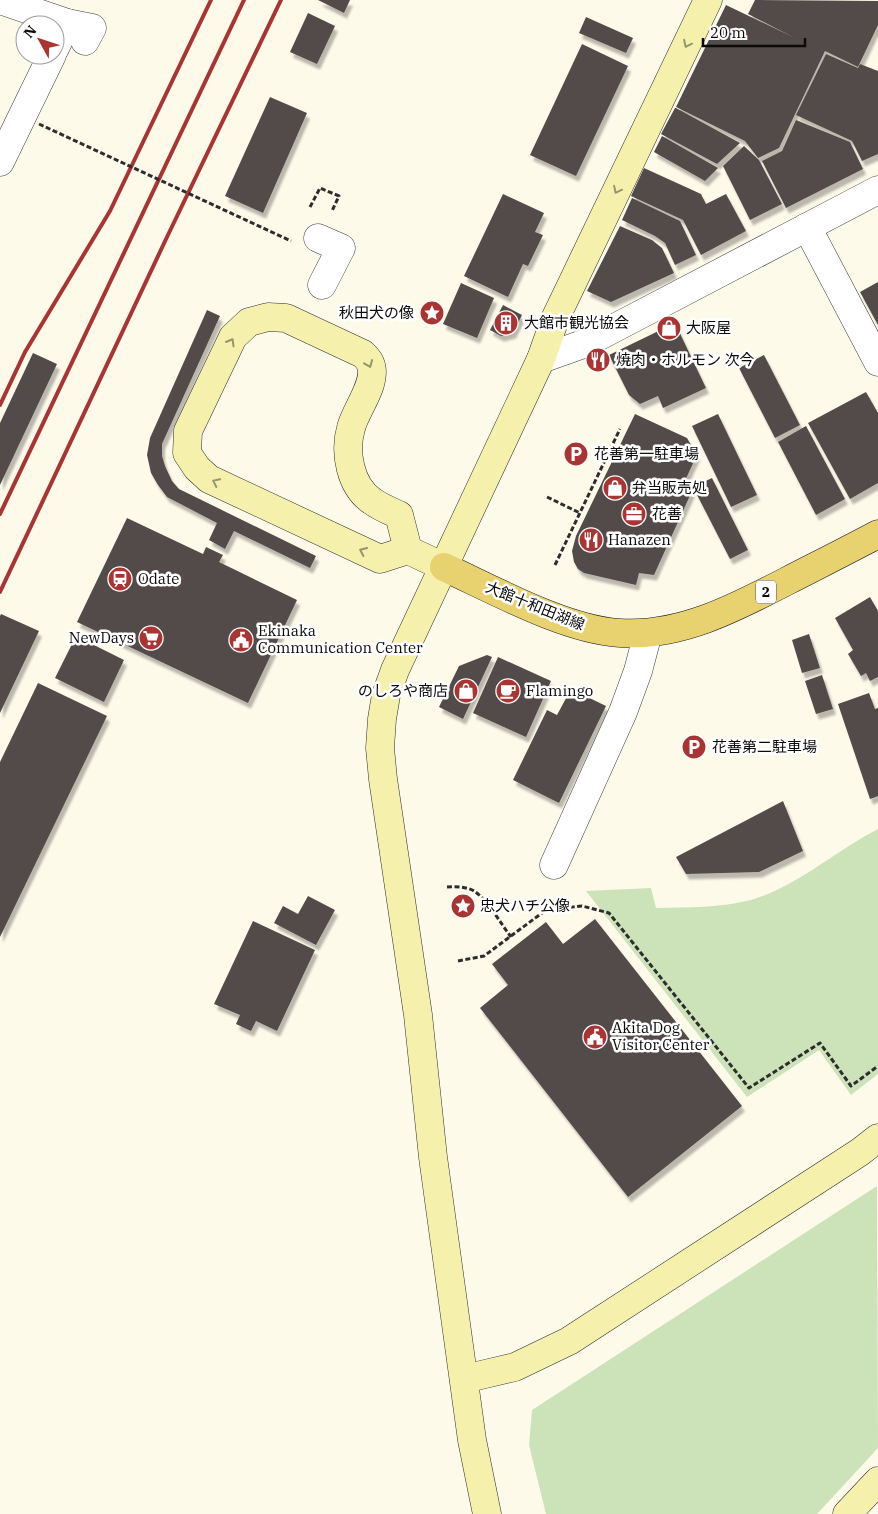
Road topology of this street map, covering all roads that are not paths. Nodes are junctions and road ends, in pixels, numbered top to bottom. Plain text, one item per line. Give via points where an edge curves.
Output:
1 (0, 0) edge
2 (708, 0) edge
3 (36, 15) edge
4 (65, 27) edge
5 (65, 40) edge
6 (47, 65) edge
7 (0, 162) edge
8 (878, 190) edge
9 (807, 227) junction
10 (318, 238) dead end
11 (322, 285) dead end
12 (541, 360) junction
13 (878, 362) edge
14 (878, 534) edge
15 (408, 550) junction
16 (444, 567) junction
17 (648, 633) junction
18 (554, 865) dead end
19 (878, 1138) edge
20 (464, 1379) junction
21 (878, 1481) edge
22 (487, 1514) edge
23 (847, 1514) edge

1 - 3 street
2 -> 12 street via 555,319
4 - 5 street via 76,32
6 - 7 street
8 - 9 street
9 - 12 street via 586,342
9 - 13 street
10 - 11 street via 341,248
12 - 16 street
14 - 17 main road, 大館十和田湖線 / 2 via 734,608 675,629
15 -> 15 street via 380,559 209,479 197,468 188,453 188,431 233,337 249,322 268,317 286,318 363,354 371,363 368,389 351,428 348,451 351,471 359,488 371,501 399,515
15 - 16 street
16 - 17 main road, 大館十和田湖線 / 2 via 572,623 620,634
16 - 20 street via 386,695 380,748
17 - 18 street via 623,712
19 - 20 street via 569,1340 515,1368
20 - 22 street
21 - 23 street

